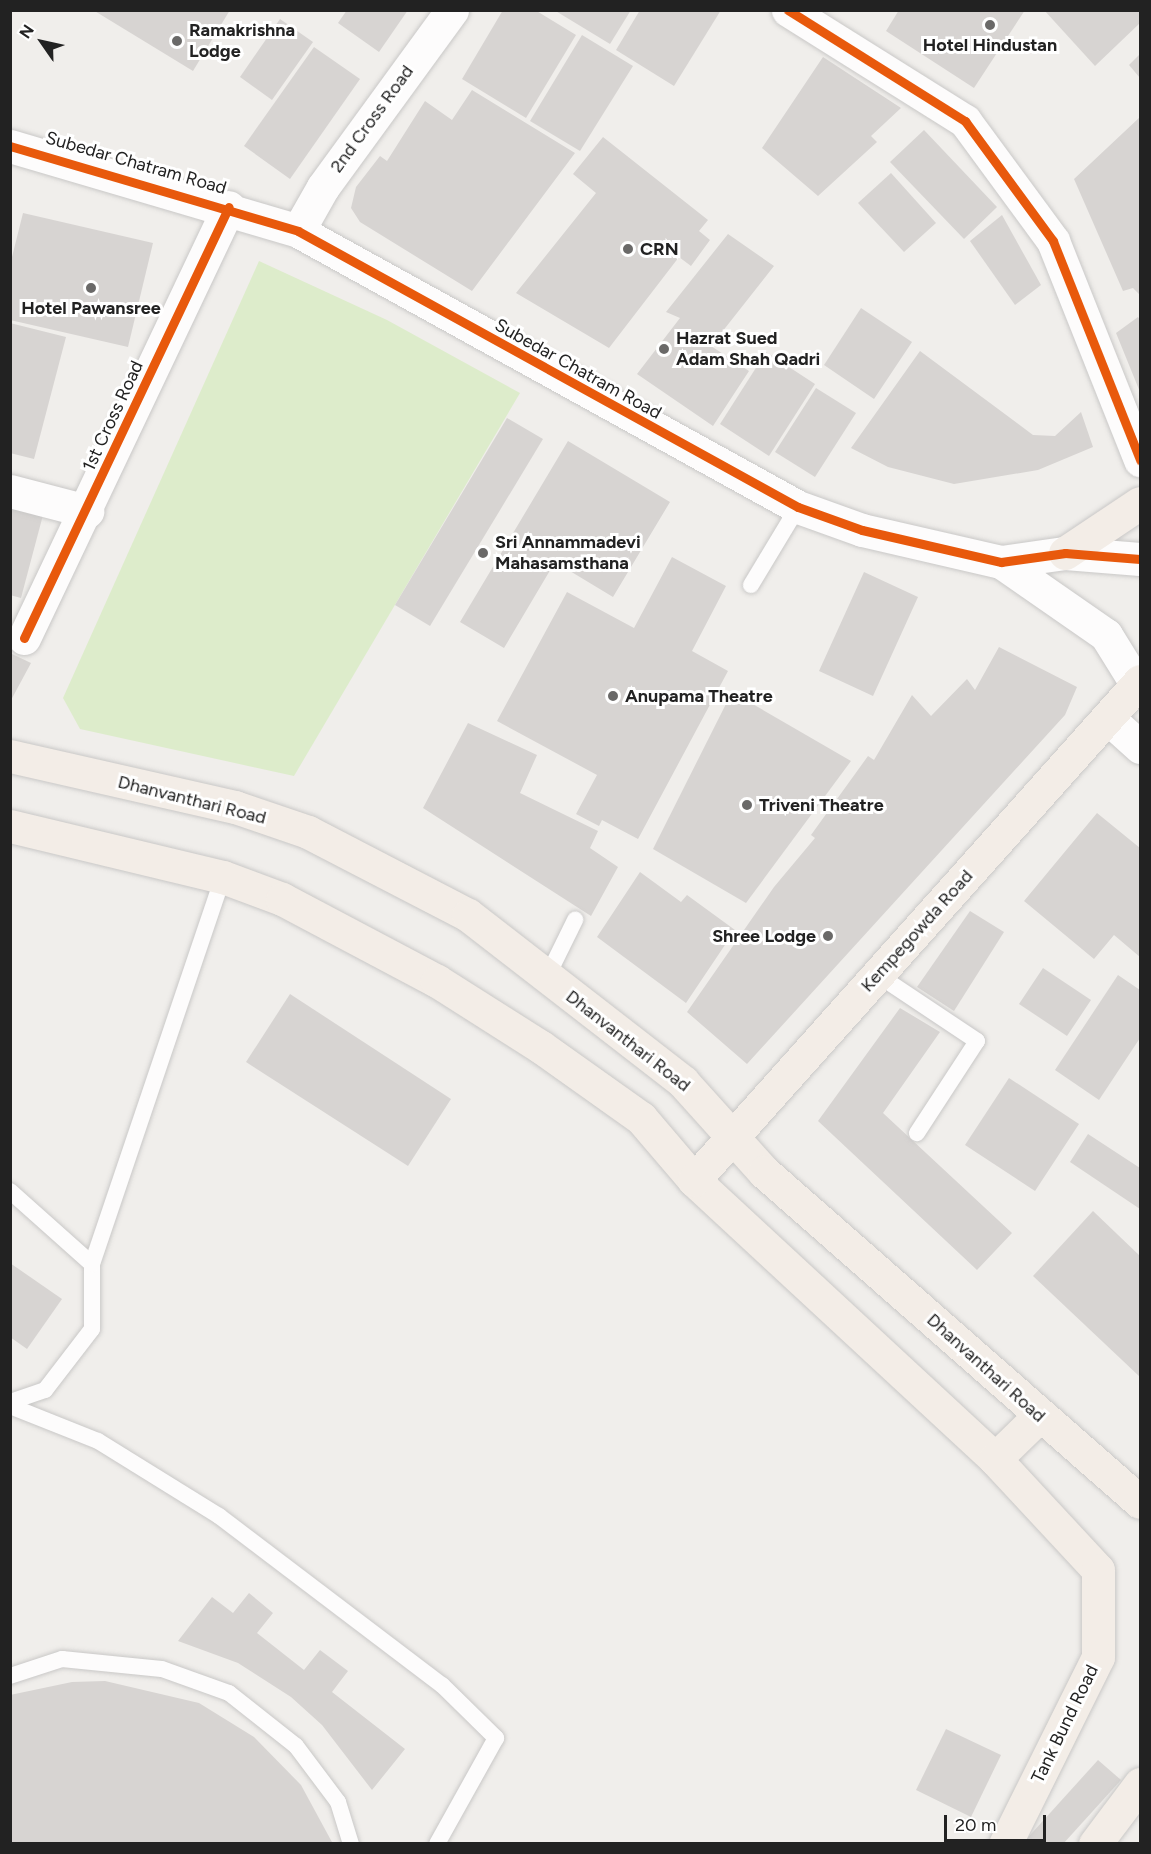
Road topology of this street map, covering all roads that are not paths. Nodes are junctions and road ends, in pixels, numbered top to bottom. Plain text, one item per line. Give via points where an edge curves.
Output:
1 (453, 10) edge
2 (788, 10) edge
3 (10, 146) edge
4 (229, 207) junction
5 (298, 231) junction
6 (1140, 460) edge
7 (10, 491) edge
8 (1140, 503) edge
9 (798, 507) junction
10 (87, 511) junction
11 (1065, 553) junction
12 (1140, 560) edge
13 (1001, 562) junction
14 (751, 585) dead end
15 (24, 638) dead end
16 (1139, 683) edge
17 (1108, 718) junction
18 (1140, 747) edge
19 (10, 756) edge
20 (10, 826) edge
21 (223, 877) junction
22 (575, 920) dead end
23 (878, 975) junction
24 (547, 977) junction
25 (917, 1133) dead end
26 (736, 1135) junction
27 (694, 1180) junction
28 (10, 1191) edge
29 (92, 1264) junction
30 (10, 1404) edge
31 (1039, 1416) junction
32 (995, 1459) junction
33 (1140, 1502) edge
34 (10, 1676) edge
35 (1140, 1784) edge
36 (351, 1844) edge
37 (437, 1844) edge
38 (1005, 1844) edge
39 (1095, 1844) edge

1 - 5 street, 2nd Cross Road via 322,187
2 - 6 street via 965,121 1053,241
3 - 4 street, Subedar Chatram Road
4 - 5 street, Subedar Chatram Road
4 - 10 street, 1st Cross Road
5 - 9 street, Subedar Chatram Road
7 - 10 street
8 - 11 main road
9 - 13 street, Subedar Chatram Road via 862,530
9 - 14 lane
10 - 15 street, 1st Cross Road
11 - 12 street, Subedar Chatram Road
11 - 13 street, Subedar Chatram Road
13 - 16 street via 1106,635
16 - 17 main road, Kempegowda Road
17 - 18 street
17 - 23 main road, Kempegowda Road
19 - 24 main road, Dhanvanthari Road via 235,807 308,832 468,915
20 - 21 main road
21 - 27 main road via 282,899 437,981 541,1047 641,1118
21 - 29 lane
22 - 24 lane
23 - 25 lane via 977,1041
23 - 26 main road, Kempegowda Road
24 - 26 main road, Dhanvanthari Road via 683,1082
26 - 27 main road, Kempegowda Road
26 - 31 main road, Dhanvanthari Road via 764,1172
27 - 32 main road
28 - 29 lane
29 - 30 lane via 92,1329 45,1390
30 - 37 lane via 98,1441 219,1516 442,1685 496,1738
31 - 32 main road
31 - 33 main road, Dhanvanthari Road
32 - 38 main road, Tank Bund Road via 1098,1570 1098,1657
34 - 36 lane via 62,1659 162,1669 229,1693 296,1746 338,1802
35 - 39 main road

